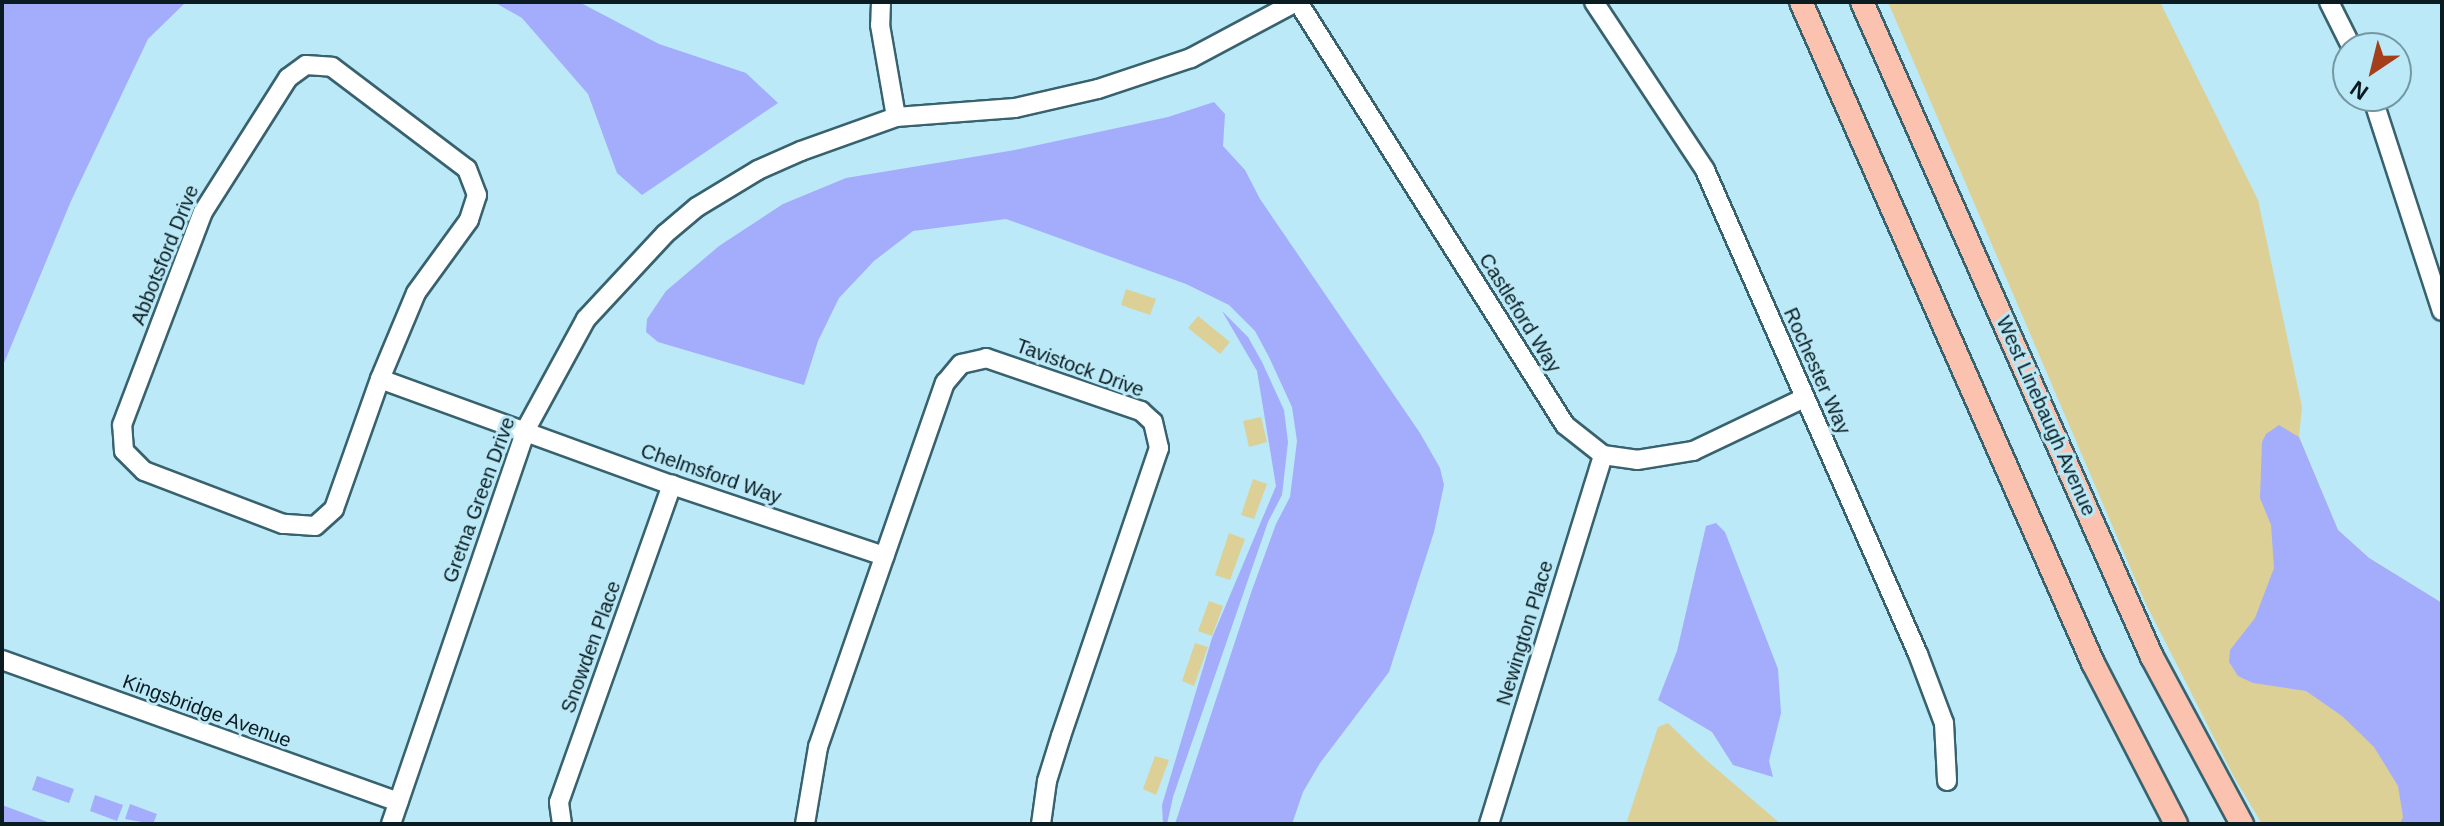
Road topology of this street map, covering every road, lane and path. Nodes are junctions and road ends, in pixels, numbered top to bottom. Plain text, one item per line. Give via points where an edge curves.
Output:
1 (881, 2) edge
2 (1297, 2) edge
3 (1594, 2) edge
4 (1801, 2) edge
5 (1862, 2) edge
6 (2329, 2) edge
7 (2344, 32) edge
8 (2377, 112) edge
9 (896, 117) junction
10 (2442, 311) edge
11 (380, 379) junction
12 (1804, 398) junction
13 (526, 429) junction
14 (1603, 455) junction
15 (672, 485) junction
16 (884, 556) junction
17 (2, 660) edge
18 (1947, 781) dead end
19 (398, 802) junction
20 (391, 824) edge
21 (562, 824) edge
22 (805, 824) edge
23 (1041, 824) edge
24 (1489, 824) edge
25 (2176, 824) edge
26 (2242, 824) edge

1 - 9 street
2 - 9 street, Gretna Green Drive via 1191,58 1098,89 1015,108
2 - 14 street, Castleford Way via 1565,425
3 - 12 street, Rochester Way via 1705,170
4 - 25 main road via 2093,663
5 - 26 main road, West Linebaugh Avenue via 2152,657
6 - 7 street
8 - 10 street
9 - 13 street, Gretna Green Drive via 758,170 697,207 586,319
11 - 11 street, Abbotsford Drive via 416,293 469,220 477,195 467,169 431,141 332,67 306,65 288,78 203,212 122,425 124,451 144,471 283,524 315,526 334,509
11 - 13 street
12 - 14 street via 1693,451 1637,460
12 - 18 street, Rochester Way via 1944,723
13 - 15 street, Chelmsford Way
13 - 19 street, Gretna Green Drive
14 - 24 street, Newington Place
15 - 16 street, Chelmsford Way
15 - 21 street, Snowden Place via 559,802
16 - 22 street, Tavistock Drive via 818,747
16 - 23 street, Tavistock Drive via 945,383 961,364 986,358 1141,411 1153,422 1157,461 1056,751
17 - 19 street, Kingsbridge Avenue
19 - 20 street, Gretna Green Drive

